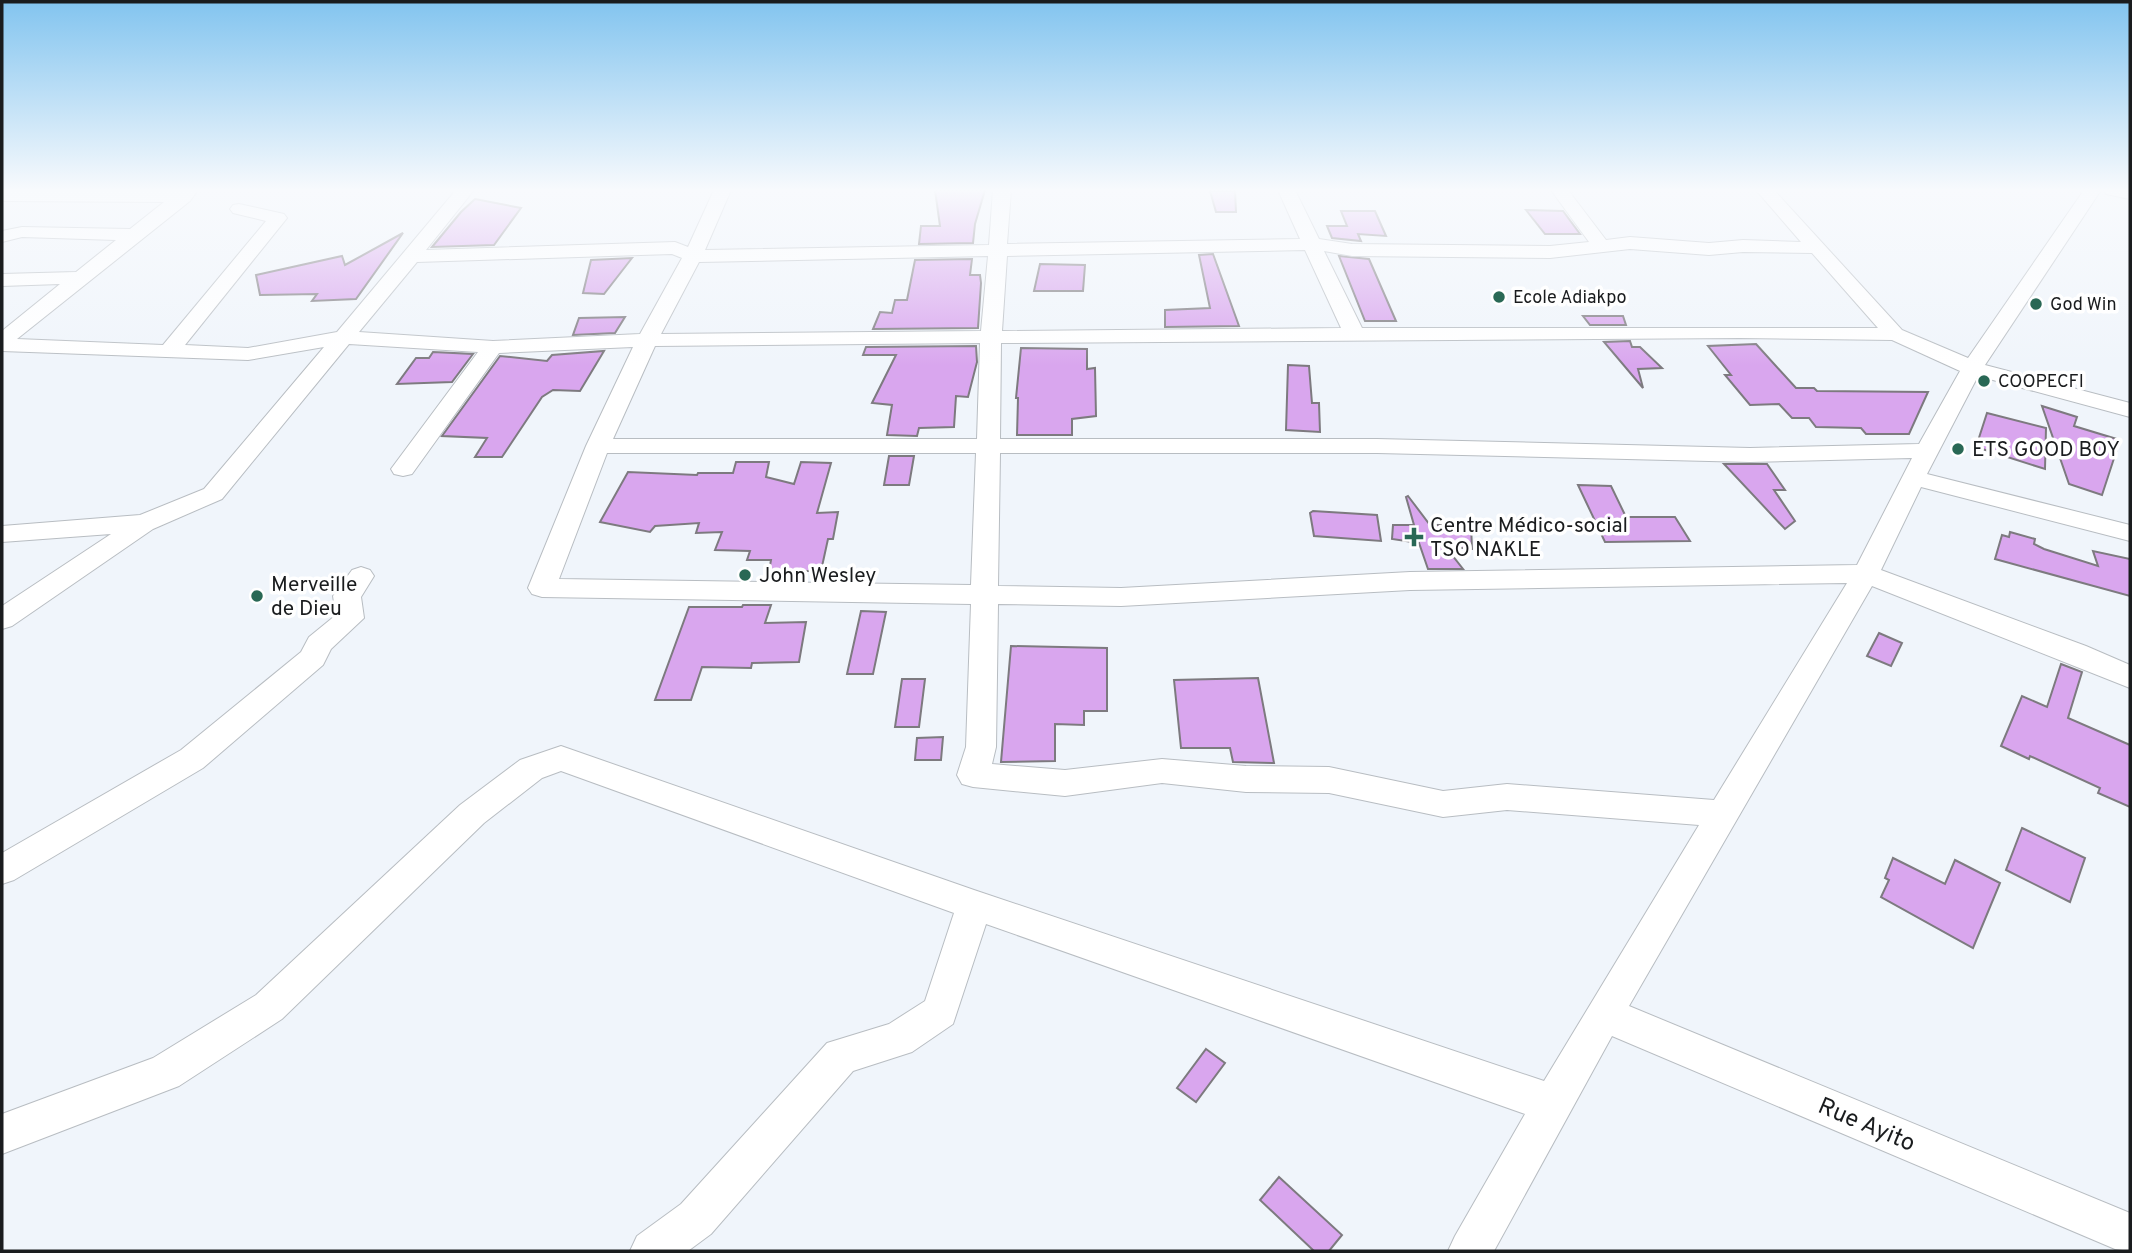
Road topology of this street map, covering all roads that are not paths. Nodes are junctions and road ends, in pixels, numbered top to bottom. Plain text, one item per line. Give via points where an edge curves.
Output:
1 (115, 248) edge
2 (253, 248) edge
3 (418, 248) edge
4 (659, 248) edge
5 (676, 248) edge
6 (697, 248) edge
7 (1077, 248) edge
8 (1314, 248) edge
9 (1342, 248) edge
10 (1580, 248) edge
11 (1816, 248) edge
12 (2053, 248) edge
13 (997, 250) junction
14 (412, 256) junction
15 (693, 257) junction
16 (79, 278) junction
17 (2, 280) edge
18 (1354, 334) junction
19 (1895, 334) junction
20 (344, 337) junction
21 (991, 337) junction
22 (647, 340) junction
23 (2, 343) edge
24 (494, 347) junction
25 (169, 351) junction
26 (1972, 368) junction
27 (2130, 410) edge
28 (598, 446) junction
29 (988, 447) junction
30 (1929, 451) junction
31 (403, 469) dead end
32 (1913, 478) junction
33 (144, 523) junction
34 (2130, 533) edge
35 (2, 534) edge
36 (1866, 574) junction
37 (361, 576) dead end
38 (984, 594) junction
39 (2, 619) edge
40 (2130, 677) edge
41 (1723, 814) junction
42 (2, 870) edge
43 (974, 905) junction
44 (1604, 1014) junction
45 (1553, 1104) junction
46 (2, 1134) edge
47 (2130, 1234) edge
48 (652, 1251) edge
49 (1470, 1251) edge

1 - 16 street
2 - 25 street
3 - 14 street
4 - 14 street
5 - 15 street
6 - 15 street
7 - 13 street
8 - 18 street
9 - 10 street via 1550,252
11 - 19 street
12 - 26 street
13 - 15 street
13 - 21 street
14 - 20 street
15 - 22 street
16 - 17 street
16 - 23 street
18 - 19 street
18 - 21 street
19 - 26 street
20 - 24 street
20 - 25 street via 248,354
20 - 33 street via 213,494
21 - 22 street
21 - 29 street
22 - 24 street
22 - 28 street
23 - 25 street
24 - 31 street
26 - 27 street
26 - 30 street
28 - 29 street
28 - 38 street via 542,588
29 - 30 street via 1377,446 1750,455
29 - 38 street
30 - 32 street
32 - 34 street
32 - 36 street
33 - 35 street
33 - 39 street
36 - 38 street via 1410,582 1121,597
36 - 40 street
36 - 41 street
37 - 42 street via 347,596 350,618 319,644 313,659 192,759
38 - 41 street via 981,747 973,775 1065,783 1162,771 1329,780 1443,804 1507,797
41 - 44 street
43 - 45 street
43 - 46 street via 561,758 531,769 472,814 269,1007 165,1073
43 - 48 street via 940,1012 898,1039 841,1056 696,1219
44 - 45 street
44 - 47 street, Rue Ayito
45 - 49 street

